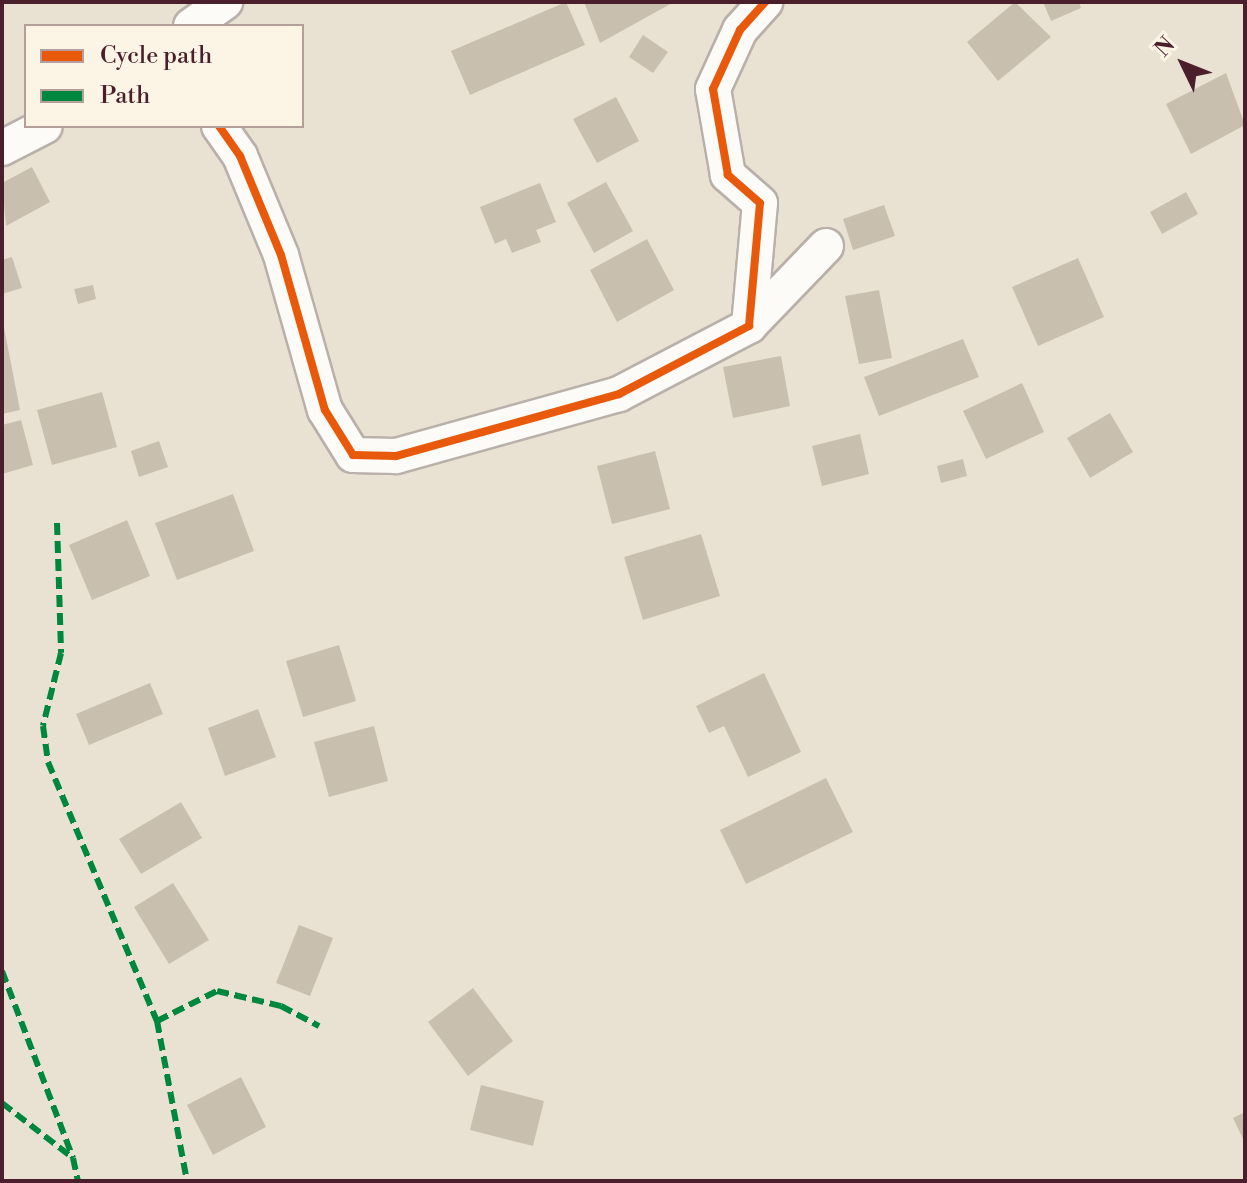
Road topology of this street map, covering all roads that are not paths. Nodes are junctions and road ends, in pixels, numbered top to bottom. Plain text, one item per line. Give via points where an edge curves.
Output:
1 (225, 2) edge
2 (765, 2) edge
3 (194, 24) edge
4 (41, 128) edge
5 (220, 128) edge
6 (2, 148) edge
7 (826, 246) dead end
8 (749, 326) junction

1 - 3 street
2 - 8 street via 740,30 713,89 728,175 760,203
4 - 6 street
5 - 8 street via 240,156 281,255 325,410 353,455 396,456 619,394
7 - 8 street

